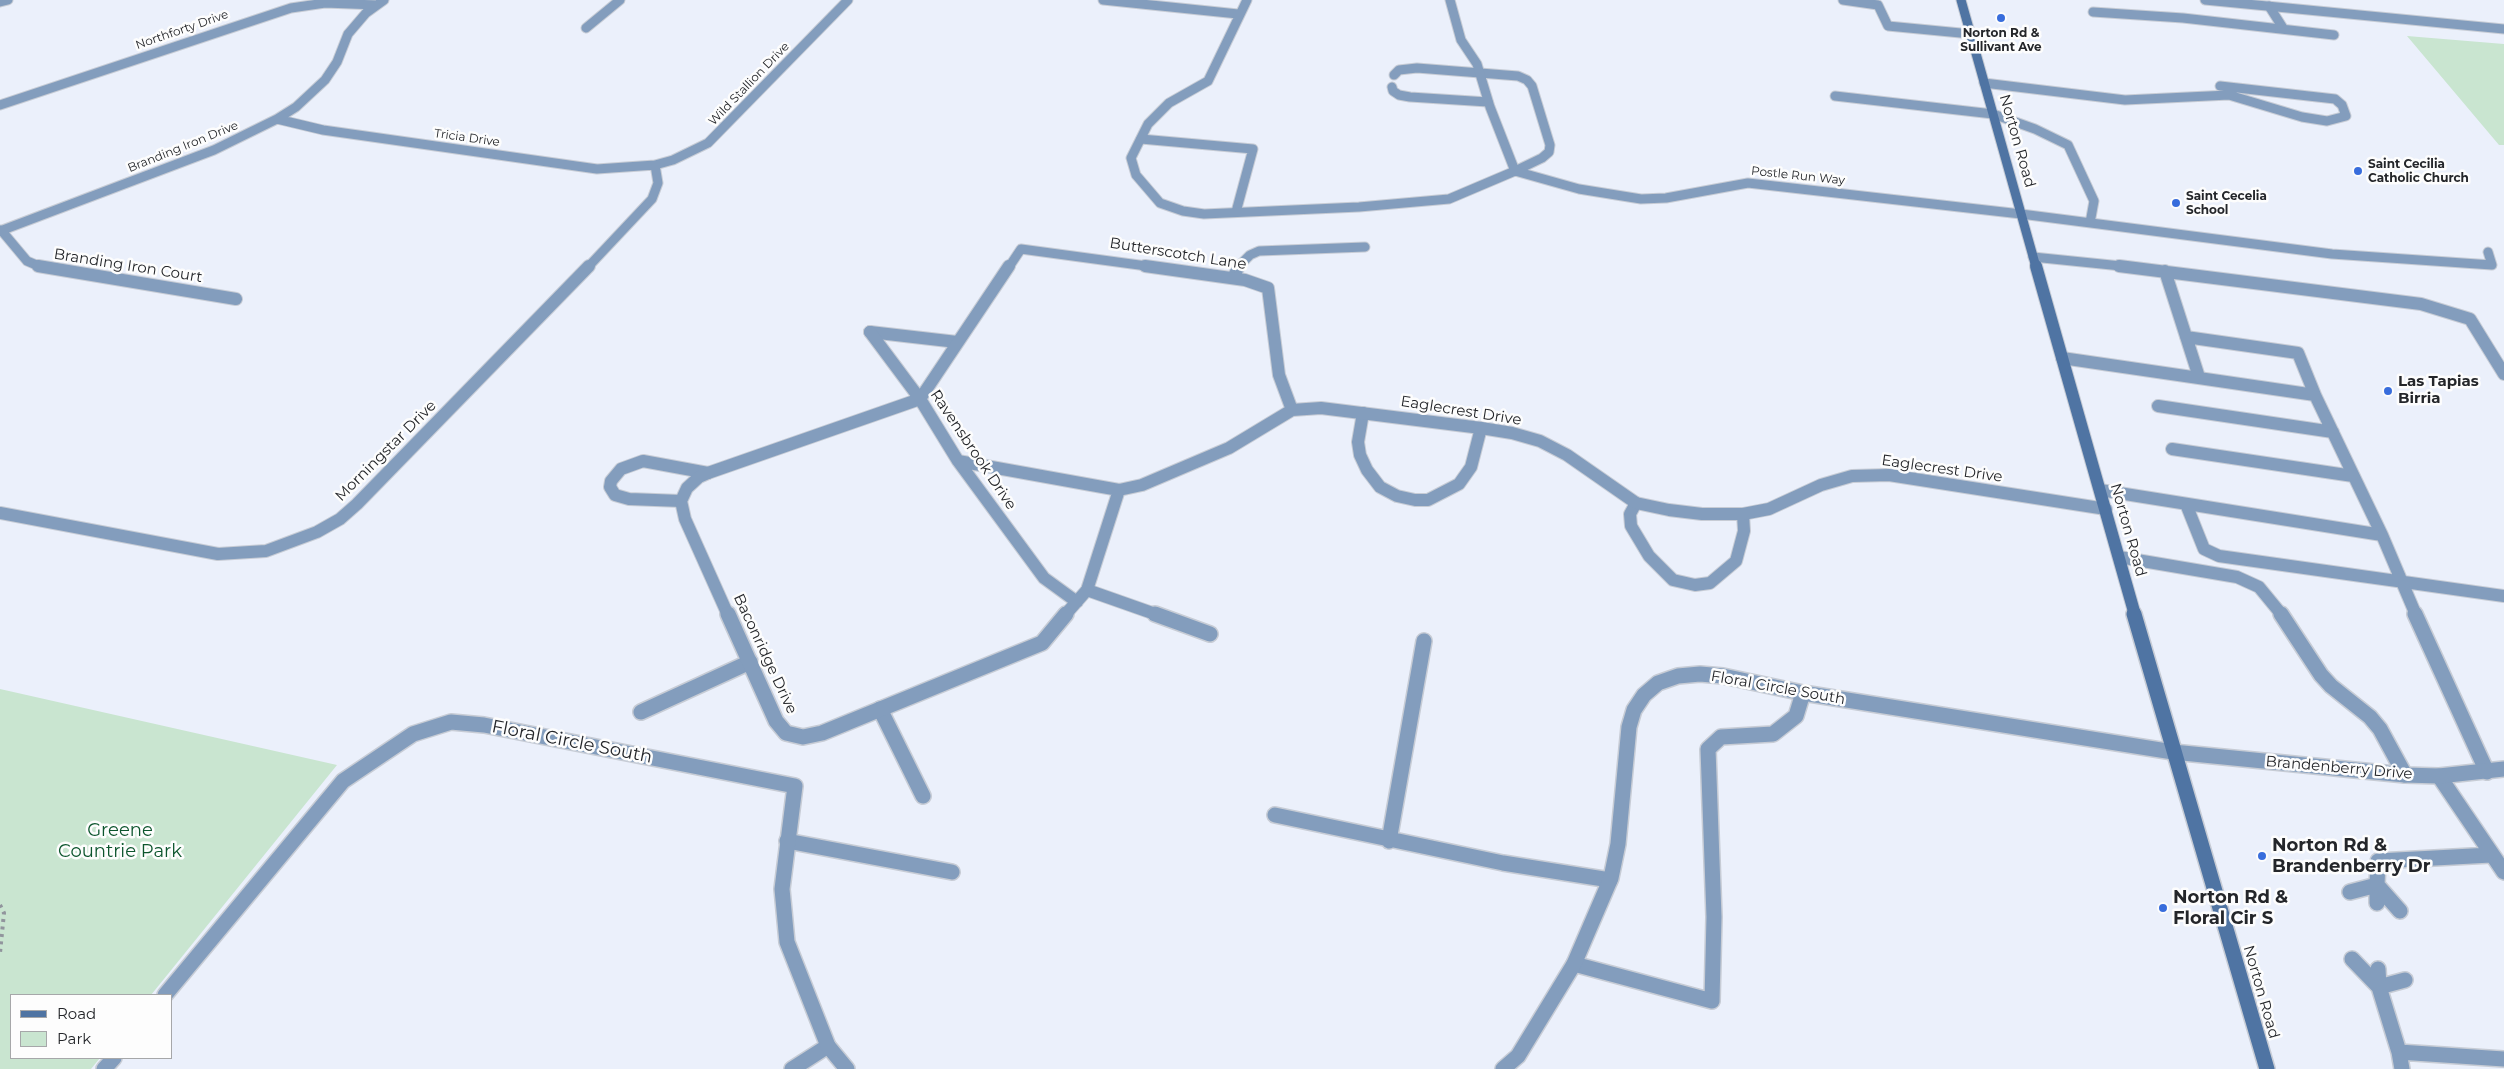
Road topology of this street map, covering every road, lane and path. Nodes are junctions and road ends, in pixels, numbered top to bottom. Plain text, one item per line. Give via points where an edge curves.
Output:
1 (8, 0) edge
2 (620, 0) edge
3 (848, 0) edge
4 (1103, 0) edge
5 (1246, 0) edge
6 (1450, 0) edge
7 (1843, 0) edge
8 (1961, 0) edge
9 (2205, 0) edge
10 (0, 2) edge
11 (380, 2) edge
12 (2269, 6) junction
13 (2093, 12) dead end
14 (1238, 14) junction
15 (586, 28) dead end
16 (2283, 28) junction
17 (2504, 29) edge
18 (1970, 34) junction
19 (2334, 35) dead end
20 (1480, 73) junction
21 (1394, 75) dead end
22 (1984, 83) junction
23 (2220, 86) dead end
24 (1392, 87) dead end
25 (1836, 96) dead end
26 (1488, 102) junction
27 (0, 105) edge
28 (1992, 114) junction
29 (277, 119) junction
30 (1141, 139) junction
31 (655, 165) junction
32 (1515, 171) junction
33 (1236, 212) junction
34 (2021, 214) junction
35 (2090, 223) junction
36 (0, 230) edge
37 (1365, 247) dead end
38 (2488, 252) dead end
39 (2033, 257) junction
40 (2165, 271) junction
41 (1233, 278) junction
42 (236, 299) dead end
43 (2186, 336) junction
44 (957, 342) junction
45 (2062, 358) junction
46 (2504, 374) edge
47 (2199, 377) junction
48 (2315, 395) junction
49 (920, 399) junction
50 (2158, 406) dead end
51 (1292, 410) junction
52 (1363, 413) junction
53 (1481, 428) junction
54 (2333, 432) junction
55 (2172, 449) dead end
56 (958, 461) junction
57 (708, 473) junction
58 (2353, 476) junction
59 (1119, 490) junction
60 (2100, 490) junction
61 (681, 501) junction
62 (1636, 503) junction
63 (2186, 504) junction
64 (2106, 509) junction
65 (0, 513) edge
66 (1743, 514) junction
67 (2382, 535) junction
68 (2119, 557) junction
69 (2400, 581) junction
70 (1087, 590) junction
71 (2504, 596) edge
72 (1076, 602) junction
73 (1210, 634) dead end
74 (1424, 641) dead end
75 (750, 662) junction
76 (1803, 693) junction
77 (880, 709) junction
78 (641, 712) dead end
79 (2173, 752) junction
80 (2504, 769) edge
81 (2487, 772) junction
82 (2405, 775) junction
83 (2439, 776) junction
84 (923, 796) dead end
85 (1275, 815) dead end
86 (787, 841) junction
87 (1388, 841) junction
88 (2491, 855) junction
89 (952, 872) dead end
90 (2504, 872) edge
91 (1610, 880) junction
92 (2377, 885) junction
93 (2350, 892) dead end
94 (2377, 903) dead end
95 (0, 905) edge
96 (2400, 911) dead end
97 (0, 952) edge
98 (2352, 959) dead end
99 (1574, 964) junction
100 (2378, 969) dead end
101 (2405, 980) dead end
102 (2379, 987) junction
103 (166, 994) edge
104 (828, 1046) junction
105 (113, 1059) edge
106 (2504, 1059) edge
107 (2400, 1061) edge
108 (104, 1069) edge
109 (792, 1069) edge
110 (846, 1069) edge
111 (1503, 1069) edge
112 (2267, 1069) edge

1 - 10 street
2 - 15 street
3 - 31 street, Wild Stallion Drive via 708,143
4 - 14 street
5 - 14 street
6 - 20 street via 1461,40
7 - 18 street via 1878,5 1888,26
8 - 18 main road, Norton Road
9 - 12 street
11 - 27 street, Northforty Drive via 325,3 291,8
11 - 29 street, Branding Iron Drive via 348,34 337,62 325,80
12 - 16 street
12 - 17 street
13 - 16 street
14 - 30 street via 1208,81 1169,102 1148,124
16 - 19 street
18 - 22 main road, Norton Road
20 - 21 street via 1407,68
20 - 26 street
20 - 32 street via 1518,76 1532,86 1550,145 1549,152
22 - 23 street via 2125,100 2229,95 2302,117 2327,121 2346,116 2342,105 2335,99
22 - 28 main road, Norton Road
24 - 26 street via 1399,95 1410,97
25 - 28 street
26 - 32 street
28 - 34 main road, Norton Road
28 - 35 street via 2068,145 2094,202
29 - 31 street, Tricia Drive via 322,130 597,169
29 - 36 street, Branding Iron Drive via 214,150
30 - 33 street via 1131,158 1136,176 1160,203 1204,214
30 - 33 street via 1253,149
31 - 65 street, Morningstar Drive via 658,183 652,199 617,238 357,504 340,519 317,532 266,551 218,554
32 - 33 street via 1449,199 1359,207
32 - 34 street, Postle Run Way via 1579,189 1641,199 1666,198 1748,183
34 - 35 street, Postle Run Way
34 - 39 main road, Norton Road
35 - 38 street, Postle Run Way via 2332,254 2492,265
36 - 42 street, Branding Iron Court via 27,260 42,268
37 - 41 street via 1259,251 1240,263
39 - 40 street
39 - 45 main road, Norton Road
40 - 43 street
40 - 46 street via 2421,304 2470,319
41 - 44 street, Butterscotch Lane via 1021,249
41 - 51 street, Butterscotch Lane via 1268,288 1279,375
43 - 47 street
43 - 48 street via 2298,353
44 - 49 street, Butterscotch Lane
44 - 49 street, Ravensbrook Drive via 870,332
45 - 47 street
45 - 60 main road, Norton Road
47 - 48 street
48 - 54 street
49 - 56 street, Ravensbrook Drive
49 - 57 street
50 - 54 street
51 - 52 street, Eaglecrest Drive via 1321,408
51 - 59 street via 1228,448 1142,485
52 - 53 street, Eaglecrest Drive
52 - 53 street via 1358,442 1367,470 1380,487 1397,496 1415,500 1437,496 1459,484 1471,467
53 - 62 street, Eaglecrest Drive via 1540,441 1567,455
54 - 58 street
55 - 58 street
56 - 59 street
56 - 72 street, Ravensbrook Drive via 1044,578
57 - 61 street via 686,488
57 - 61 street via 643,461 621,469 611,481 610,487 615,495
58 - 67 street
59 - 70 street, Baconridge Drive
60 - 63 street
60 - 64 main road, Norton Road
61 - 75 street, Baconridge Drive via 685,519
62 - 66 street, Eaglecrest Drive via 1702,514
62 - 66 street via 1630,514 1631,526 1649,556 1673,580 1695,585 1710,583 1736,561 1744,531
63 - 67 street
63 - 69 street via 2204,549 2219,556
64 - 66 street, Eaglecrest Drive via 1889,475 1852,476 1821,485 1769,509
64 - 68 main road, Norton Road
67 - 69 street
68 - 79 main road, Norton Road
68 - 82 street via 2237,577 2260,588 2289,624 2321,675 2380,729
69 - 71 street
69 - 81 street
70 - 72 street, Baconridge Drive
70 - 73 street
72 - 77 street, Baconridge Drive via 1042,643
74 - 87 street
75 - 77 street, Baconridge Drive via 776,722 786,732 803,737 822,733
75 - 78 street
76 - 79 street, Floral Circle South
76 - 91 street, Floral Circle South via 1700,674 1671,678 1644,694 1629,727 1618,844
76 - 99 street via 1796,716 1773,734 1721,737 1708,749 1714,918 1712,1002
77 - 84 street
79 - 82 street, Brandenberry Drive
79 - 112 main road, Norton Road
80 - 81 street, Brandenberry Drive
81 - 83 street, Brandenberry Drive
82 - 83 street, Brandenberry Drive
83 - 88 street
85 - 87 street
86 - 89 street
86 - 103 street, Floral Circle South via 795,786 484,725 451,722 413,734 343,780
86 - 104 street, Floral Circle South via 782,889 787,942
87 - 91 street
88 - 90 street
88 - 92 street via 2378,861
91 - 99 street, Floral Circle South
92 - 93 street
92 - 94 street
92 - 96 street
95 - 97 path via 4,913
98 - 102 street
99 - 111 street, Floral Circle South via 1518,1056
100 - 102 street
101 - 102 street
102 - 107 street
104 - 109 street
104 - 110 street, Floral Circle South
105 - 108 street
106 - 107 street

